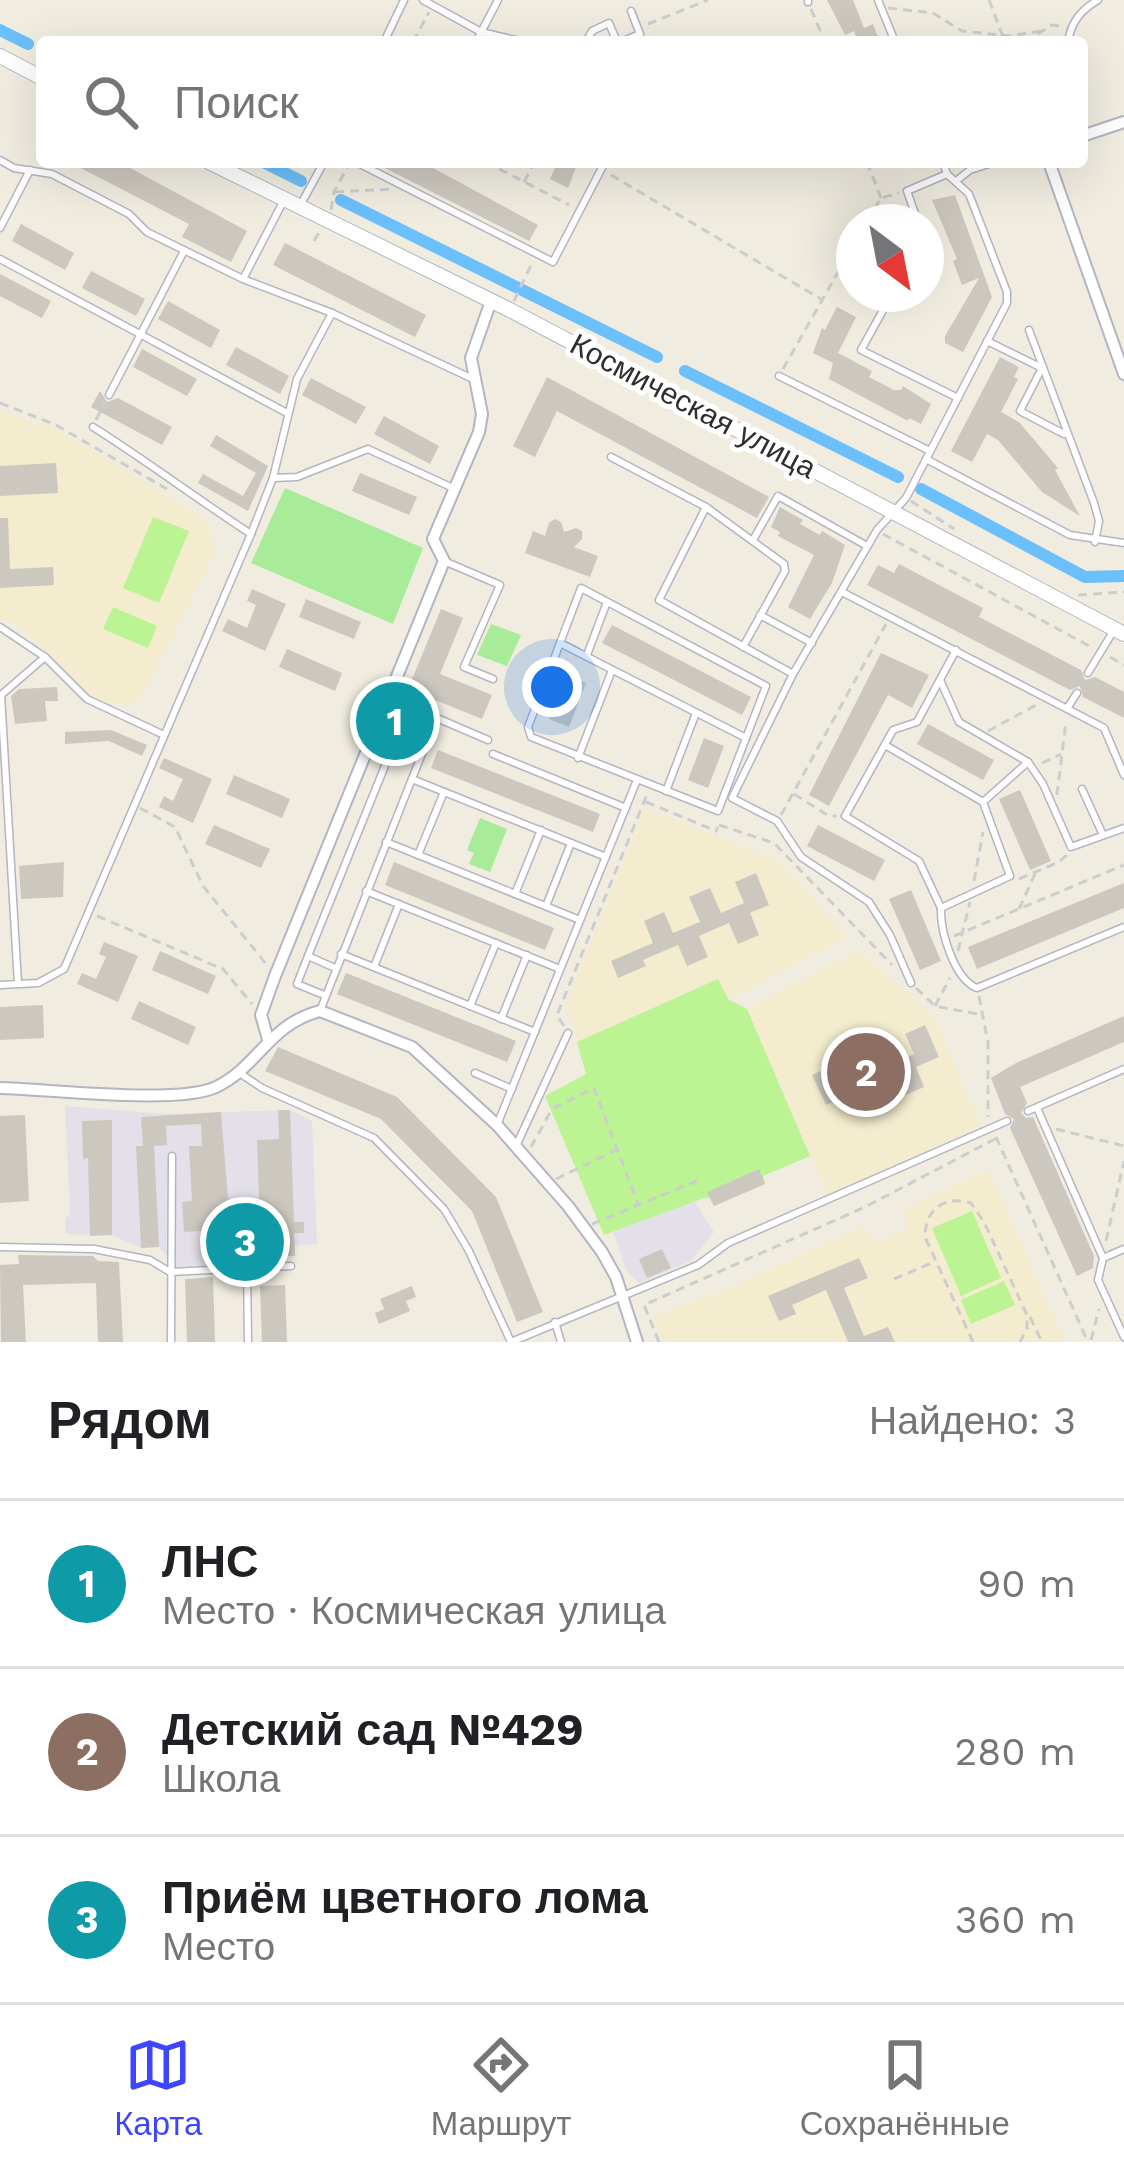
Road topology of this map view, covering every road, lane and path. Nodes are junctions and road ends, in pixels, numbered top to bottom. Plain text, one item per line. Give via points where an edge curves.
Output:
1 (404, 0) edge
2 (423, 0) edge
3 (498, 0) edge
4 (707, 0) edge
5 (989, 0) edge
6 (1098, 0) edge
7 (808, 1) edge
8 (879, 3) edge
9 (1084, 4) edge
10 (433, 5) junction
11 (631, 10) dead end
12 (638, 28) junction
13 (1070, 28) junction
14 (1041, 31) junction
15 (481, 32) junction
16 (1002, 34) junction
17 (386, 36) edge
18 (416, 36) edge
19 (479, 36) edge
20 (498, 36) edge
21 (589, 36) edge
22 (616, 36) edge
23 (635, 36) edge
24 (823, 36) edge
25 (893, 36) edge
26 (1034, 36) edge
27 (1068, 36) edge
28 (1, 59) edge
29 (36, 75) edge
30 (1124, 122) edge
31 (1088, 134) edge
32 (0, 160) edge
33 (221, 168) edge
34 (321, 168) edge
35 (349, 168) edge
36 (365, 168) edge
37 (497, 168) edge
38 (532, 168) edge
39 (602, 168) edge
40 (606, 168) edge
41 (870, 168) edge
42 (945, 168) edge
43 (976, 168) edge
44 (1051, 168) edge
45 (29, 170) junction
46 (947, 174) junction
47 (956, 181) junction
48 (524, 182) junction
49 (408, 189) junction
50 (907, 190) junction
51 (334, 192) junction
52 (881, 198) junction
53 (284, 200) junction
54 (878, 204) edge
55 (912, 204) edge
56 (300, 207) junction
57 (580, 210) junction
58 (326, 220) junction
59 (0, 228) edge
60 (314, 241) dead end
61 (184, 251) junction
62 (536, 254) junction
63 (0, 260) edge
64 (836, 274) edge
65 (243, 279) junction
66 (514, 299) dead end
67 (821, 299) junction
68 (491, 301) junction
69 (882, 312) edge
70 (332, 314) junction
71 (1029, 330) dead end
72 (144, 333) junction
73 (987, 341) junction
74 (1042, 368) junction
75 (1124, 374) edge
76 (779, 376) joint
77 (472, 379) junction
78 (109, 395) dead end
79 (958, 398) junction
80 (0, 403) edge
81 (287, 413) junction
82 (93, 427) dead end
83 (1067, 436) junction
84 (928, 456) junction
85 (610, 457) dead end
86 (273, 478) junction
87 (454, 488) junction
88 (181, 489) junction
89 (900, 504) junction
90 (706, 507) junction
91 (877, 530) junction
92 (250, 534) junction
93 (963, 535) dead end
94 (753, 541) junction
95 (1095, 542) junction
96 (1124, 543) edge
97 (867, 546) junction
98 (444, 561) junction
99 (842, 592) junction
100 (1124, 592) edge
101 (1072, 595) dead end
102 (607, 602) junction
103 (1124, 614) edge
104 (760, 615) junction
105 (890, 617) junction
106 (0, 627) edge
107 (1120, 631) edge
108 (560, 643) junction
109 (812, 643) junction
110 (743, 647) junction
111 (956, 650) junction
112 (1101, 652) junction
113 (586, 656) junction
114 (45, 657) junction
115 (1124, 665) edge
116 (612, 670) junction
117 (793, 674) junction
118 (1088, 674) dead end
119 (493, 680) dead end
120 (940, 680) junction
121 (1077, 693) dead end
122 (388, 697) junction
123 (1050, 698) junction
124 (1068, 707) junction
125 (696, 713) junction
126 (164, 735) junction
127 (981, 735) junction
128 (746, 738) junction
129 (488, 740) dead end
130 (885, 745) junction
131 (493, 754) dead end
132 (1062, 754) junction
133 (578, 758) junction
134 (1030, 765) junction
135 (1124, 775) edge
136 (412, 778) junction
137 (637, 780) junction
138 (1082, 789) dead end
139 (666, 791) junction
140 (444, 792) junction
141 (794, 794) junction
142 (732, 798) junction
143 (983, 802) junction
144 (134, 805) junction
145 (626, 808) junction
146 (1055, 810) junction
147 (987, 812) junction
148 (845, 816) junction
149 (777, 820) junction
150 (719, 824) junction
151 (1124, 828) edge
152 (541, 830) junction
153 (1103, 836) junction
154 (386, 842) junction
155 (571, 843) junction
156 (1072, 847) junction
157 (418, 855) junction
158 (606, 857) junction
159 (1124, 865) edge
160 (1036, 873) junction
161 (1010, 876) junction
162 (366, 891) junction
163 (515, 893) junction
164 (972, 894) junction
165 (399, 904) junction
166 (546, 906) junction
167 (941, 908) junction
168 (1019, 909) junction
169 (89, 913) junction
170 (580, 920) junction
171 (1124, 927) edge
172 (964, 932) junction
173 (946, 939) junction
174 (496, 943) junction
175 (340, 954) junction
176 (308, 956) junction
177 (527, 956) junction
178 (956, 960) junction
179 (335, 968) junction
180 (374, 968) junction
181 (560, 969) junction
182 (275, 976) junction
183 (911, 983) junction
184 (19, 984) junction
185 (0, 985) edge
186 (977, 988) junction
187 (324, 995) junction
188 (470, 1006) junction
189 (935, 1006) junction
190 (320, 1011) junction
191 (261, 1015) junction
192 (984, 1015) junction
193 (501, 1019) junction
194 (535, 1032) junction
195 (568, 1033) joint
196 (268, 1040) junction
197 (1121, 1071) edge
198 (238, 1072) junction
199 (475, 1073) dead end
200 (1124, 1085) edge
201 (0, 1088) edge
202 (512, 1088) junction
203 (1007, 1121) dead end
204 (497, 1125) junction
205 (992, 1127) junction
206 (1046, 1127) junction
207 (997, 1138) junction
208 (516, 1146) junction
209 (1124, 1146) edge
210 (616, 1150) junction
211 (172, 1156) dead end
212 (526, 1157) junction
213 (1124, 1161) edge
214 (697, 1181) dead end
215 (550, 1184) junction
216 (638, 1204) junction
217 (586, 1229) junction
218 (0, 1247) edge
219 (1124, 1249) edge
220 (1103, 1258) junction
221 (935, 1261) junction
222 (292, 1266) dead end
223 (247, 1268) junction
224 (170, 1272) junction
225 (894, 1279) dead end
226 (1104, 1292) junction
227 (621, 1295) junction
228 (1025, 1308) junction
229 (555, 1322) junction
230 (1122, 1324) edge
231 (1124, 1337) edge
232 (171, 1342) edge
233 (248, 1342) edge
234 (511, 1342) edge
235 (561, 1342) edge
236 (637, 1342) edge
237 (659, 1342) edge
238 (973, 1342) edge
239 (1020, 1342) edge
240 (1042, 1342) edge
241 (1089, 1342) edge

1 - 17 lane
2 - 10 lane
3 - 15 lane
4 - 12 path
5 - 16 path
6 - 9 lane
7 - 24 path
8 - 16 path via 933,13 962,31
8 - 25 lane
9 - 13 lane
10 - 15 lane
10 - 18 path
11 - 12 lane
12 - 23 lane
13 - 14 path
13 - 27 lane
14 - 16 path
14 - 26 path
15 - 19 lane
15 - 20 lane
21 - 22 lane via 609,23
28 - 29 street
30 - 31 street
32 - 45 lane
33 - 53 street, Космическая улица
34 - 56 lane
35 - 51 path
36 - 49 lane
37 - 48 path
38 - 48 path
39 - 57 lane
40 - 67 path
41 - 52 path
42 - 46 lane
43 - 47 lane
44 - 75 street
45 - 59 lane
45 - 61 lane via 91,194
46 - 47 lane
46 - 50 lane
47 - 73 lane via 969,194 1007,292
48 - 57 path
49 - 51 path
49 - 62 lane
50 - 52 path
50 - 55 lane
51 - 58 path
52 - 54 path
53 - 56 street, Космическая улица
53 - 65 lane
56 - 58 street, Космическая улица
57 - 62 lane via 553,262
58 - 60 path
58 - 68 street, Космическая улица
61 - 65 lane
61 - 72 lane
62 - 66 path
63 - 72 lane
64 - 67 path
65 - 70 lane
67 - 76 path
68 - 77 street
68 - 89 street, Космическая улица
69 - 79 lane via 861,350
70 - 77 lane
70 - 81 lane
71 - 74 lane
72 - 78 lane
72 - 81 lane
73 - 74 lane
73 - 79 lane
74 - 83 lane
74 - 83 lane via 1020,411
76 - 84 lane
77 - 87 street via 482,414
79 - 84 lane
80 - 88 path via 54,424 164,488
81 - 86 lane
82 - 88 lane
83 - 95 lane via 1099,521
84 - 89 lane
84 - 95 lane via 1070,536
85 - 90 lane
86 - 87 lane via 297,477 368,449
86 - 92 lane
87 - 98 street via 433,538
88 - 92 lane
89 - 91 lane
89 - 93 path
89 - 107 street, Космическая улица
90 - 94 lane
90 - 110 lane via 659,601
91 - 97 lane
91 - 112 path
92 - 126 lane
94 - 97 lane via 778,496
94 - 104 lane via 785,568
95 - 96 lane
97 - 99 lane
98 - 119 lane via 500,585 464,668
98 - 122 street
99 - 105 lane
99 - 109 lane
100 - 101 path
102 - 108 lane via 581,588
102 - 113 lane
102 - 128 lane via 766,686
103 - 107 street
104 - 109 lane
104 - 110 lane
105 - 111 lane
105 - 141 path
106 - 114 lane
107 - 112 lane
108 - 113 lane
108 - 133 lane via 528,731
109 - 117 lane
110 - 117 lane
111 - 120 lane
111 - 123 lane
112 - 115 path
112 - 118 lane
113 - 116 lane
114 - 126 lane via 87,699
114 - 184 lane via 2,695
116 - 125 lane
116 - 133 lane
117 - 142 lane
120 - 127 lane via 959,722
120 - 130 lane via 917,722 893,730
121 - 124 lane
122 - 129 lane
122 - 182 street
123 - 124 lane
123 - 127 path
124 - 132 path
124 - 135 lane via 1104,728
125 - 128 lane
125 - 139 lane
126 - 144 lane
127 - 134 lane
128 - 139 lane via 718,811
130 - 143 lane
130 - 148 lane
131 - 145 lane
132 - 134 path
132 - 146 path
133 - 137 lane
134 - 143 lane
134 - 146 lane
136 - 140 lane
136 - 154 lane
136 - 176 lane via 426,743 404,737 395,742
137 - 139 lane
137 - 145 lane
138 - 153 lane
140 - 152 lane
140 - 157 lane
141 - 148 path via 829,816
141 - 149 path
142 - 149 lane
142 - 150 path
143 - 147 lane
144 - 169 lane
144 - 182 path via 175,827 203,886
145 - 158 lane
146 - 156 lane
147 - 161 lane
147 - 164 path
148 - 167 lane via 919,861
149 - 183 lane via 801,857 869,902
150 - 183 path via 774,843
150 - 195 path via 716,831 645,801 557,1015
151 - 153 lane
152 - 155 lane
152 - 163 lane
153 - 156 lane
154 - 157 lane
154 - 162 lane
155 - 158 lane
155 - 166 lane
156 - 160 path
157 - 163 lane
158 - 170 lane
159 - 168 path
160 - 161 path
160 - 168 path
161 - 164 lane
162 - 165 lane
162 - 175 lane
163 - 166 lane
164 - 167 lane
164 - 172 path
165 - 174 lane
165 - 180 lane
166 - 170 lane
167 - 173 lane
168 - 172 path
169 - 184 lane via 64,969
169 - 191 path via 223,969
170 - 181 lane
171 - 186 lane
172 - 173 path
172 - 178 path
173 - 178 lane
174 - 177 lane
174 - 188 lane
175 - 179 lane
175 - 180 lane
176 - 179 lane
176 - 187 lane via 297,984
177 - 181 lane
177 - 193 lane
178 - 186 lane
178 - 189 path
179 - 187 lane
180 - 188 lane
181 - 194 lane
182 - 191 street
183 - 189 path
184 - 185 lane
186 - 192 path
187 - 190 lane
188 - 193 lane
189 - 192 path
190 - 196 street
190 - 204 street via 412,1047
191 - 196 street
192 - 205 path
193 - 194 lane
194 - 202 lane
195 - 208 lane
196 - 198 street
197 - 200 lane
197 - 206 lane via 1033,1110
198 - 201 street via 203,1093 173,1096
198 - 234 lane via 374,1138 444,1209
199 - 202 lane
202 - 204 lane
203 - 205 lane
204 - 208 street
205 - 207 path
205 - 227 lane
206 - 209 path
206 - 220 lane
207 - 237 path via 644,1305
207 - 241 path
208 - 212 street
210 - 212 path via 594,1088 552,1109
210 - 215 path
210 - 216 path
211 - 224 lane
212 - 215 street
213 - 220 path
214 - 216 path
215 - 217 street
216 - 217 path
217 - 227 street
218 - 224 lane via 94,1249
219 - 220 lane
220 - 226 lane
221 - 225 path
221 - 228 path via 928,1217 950,1200 970,1203
221 - 238 path
222 - 223 lane
223 - 224 lane
223 - 233 lane
224 - 232 lane
226 - 230 lane
226 - 241 path
227 - 229 lane
227 - 236 street
228 - 239 path
228 - 240 path
229 - 234 lane
229 - 235 lane
230 - 231 lane

